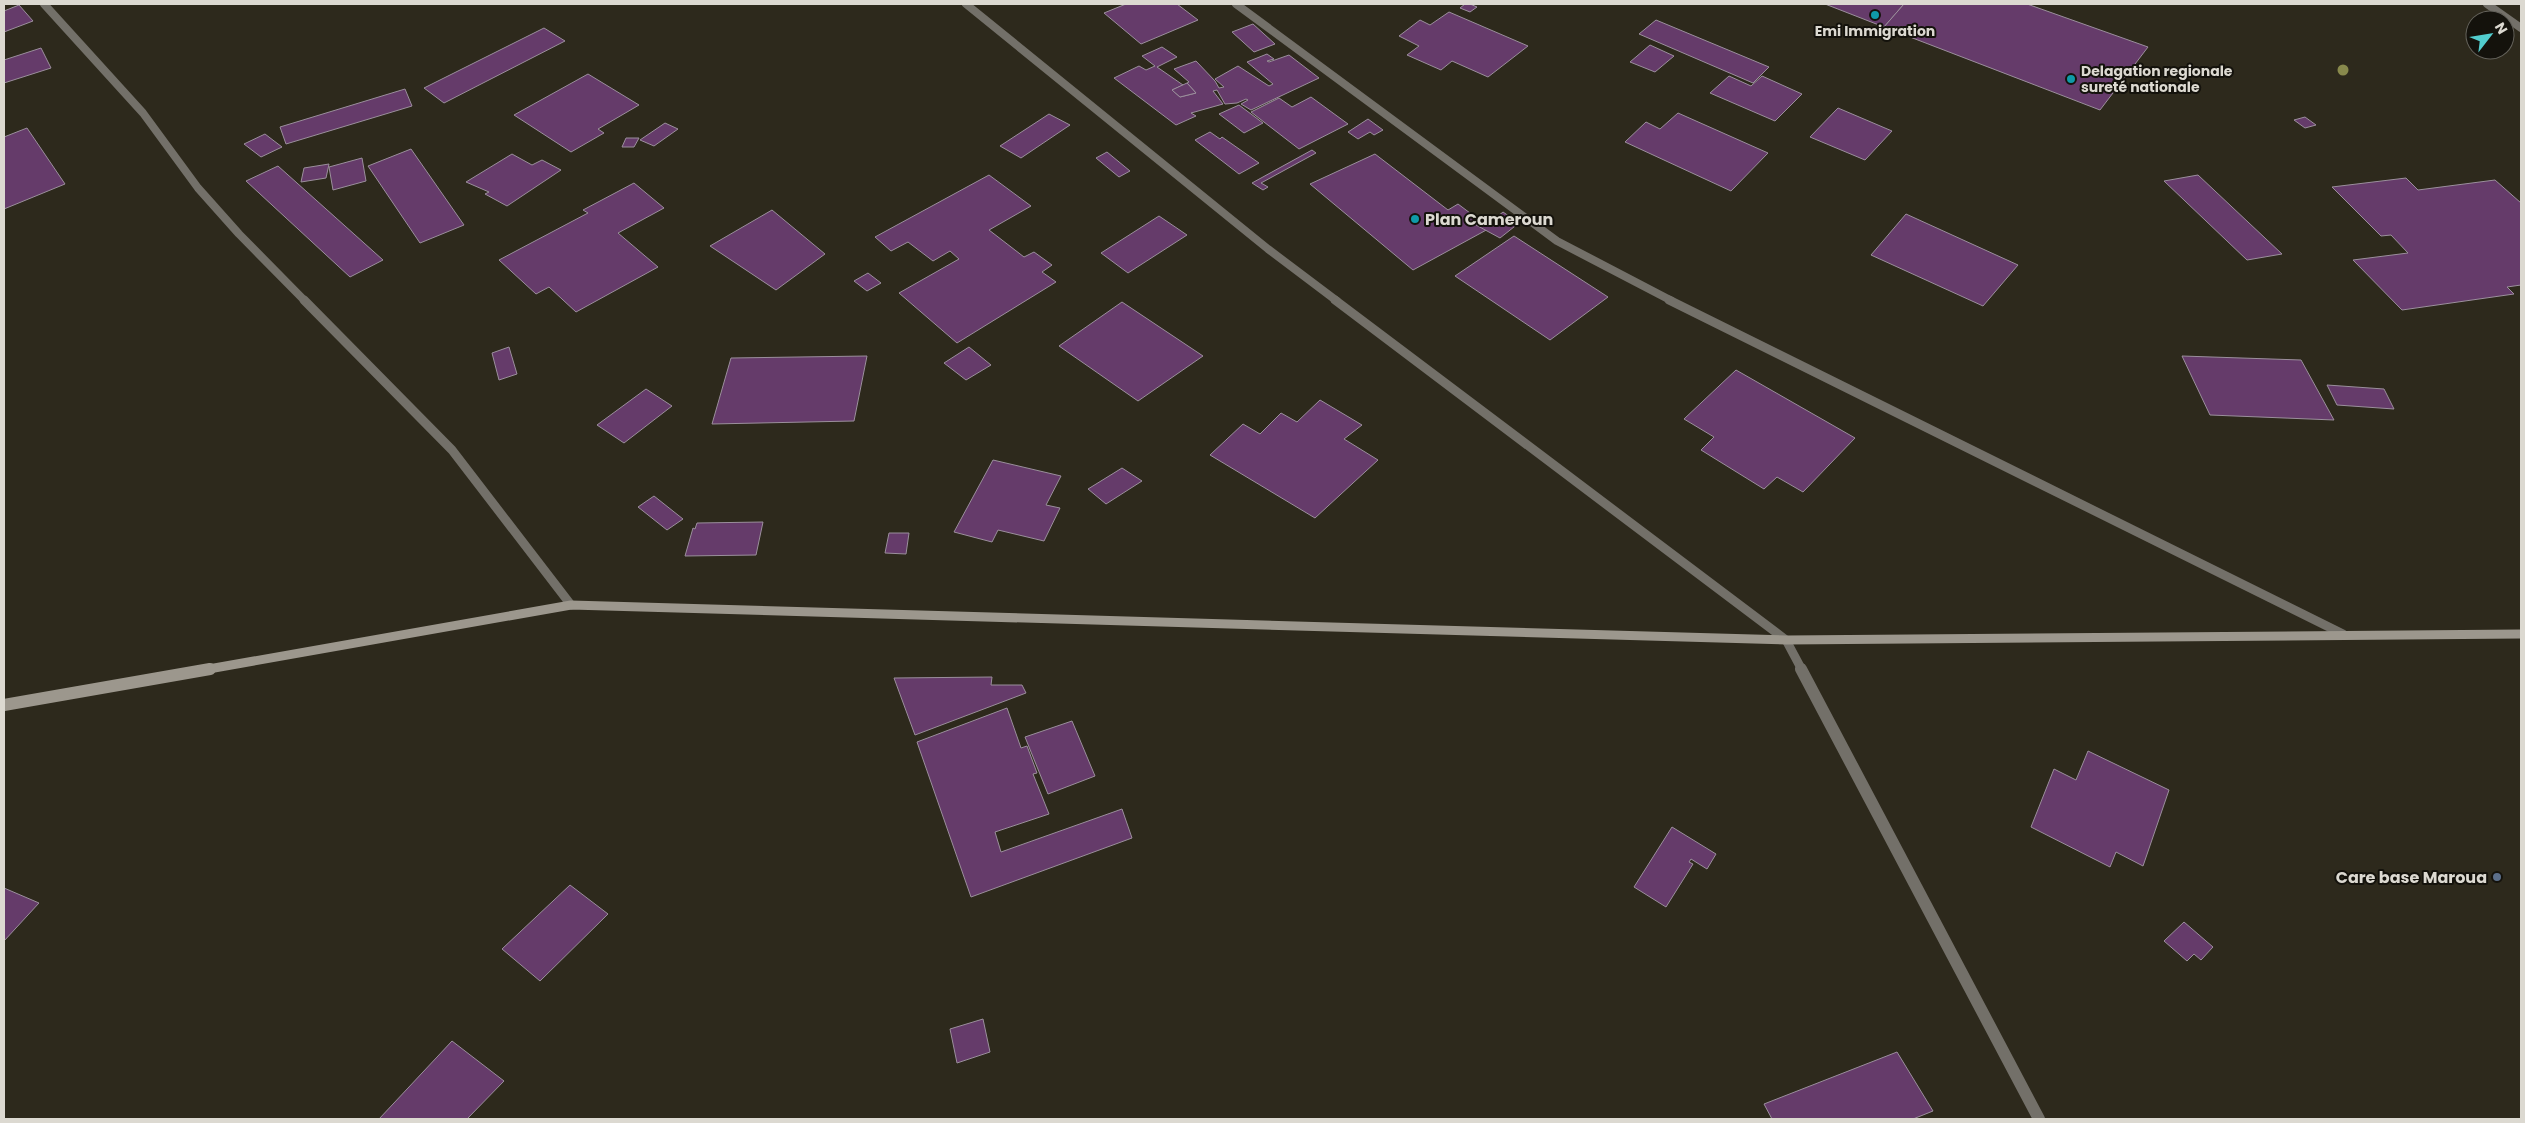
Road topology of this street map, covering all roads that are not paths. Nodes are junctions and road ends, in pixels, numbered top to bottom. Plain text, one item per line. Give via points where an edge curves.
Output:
1 (44, 4) edge
2 (966, 4) edge
3 (1236, 4) edge
4 (2488, 4) edge
5 (2521, 28) edge
6 (571, 605) junction
7 (2343, 634) junction
8 (2521, 634) edge
9 (1786, 640) junction
10 (4, 705) edge
11 (2039, 1119) edge

1 - 6 street via 144,113 198,188 452,450
2 - 9 street via 1268,248
3 - 7 street via 1556,241
4 - 5 street
6 - 9 street
6 - 10 street
7 - 8 street
7 - 9 street
9 - 11 street

